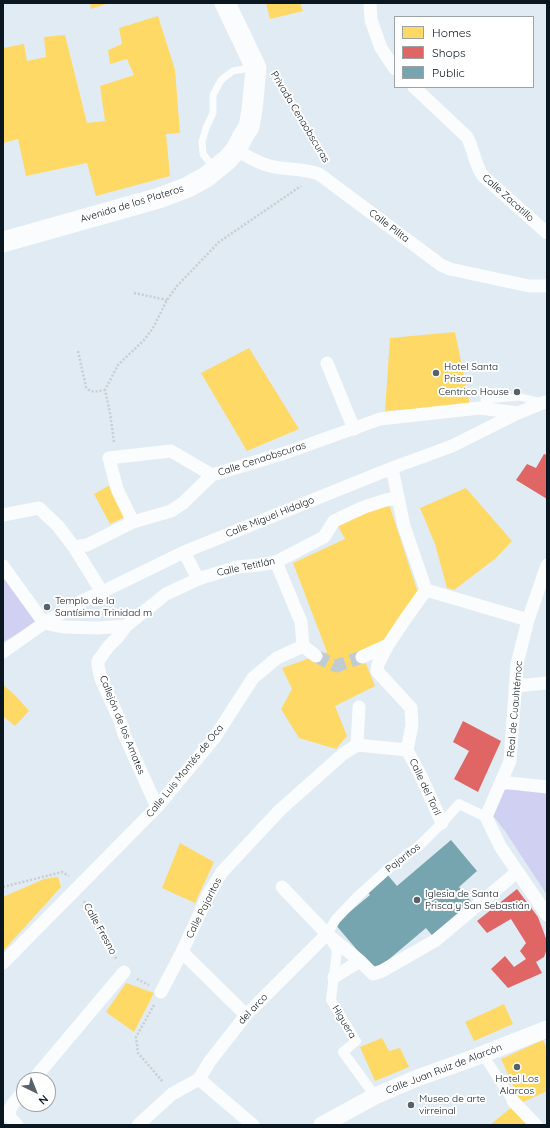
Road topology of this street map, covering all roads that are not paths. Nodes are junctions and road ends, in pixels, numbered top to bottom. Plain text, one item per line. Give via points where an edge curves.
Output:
1 (224, 3) edge
2 (370, 3) edge
3 (256, 68) junction
4 (394, 68) edge
5 (415, 88) edge
6 (236, 150) junction
7 (215, 170) junction
8 (547, 233) edge
9 (3, 242) edge
10 (547, 286) edge
11 (327, 363) dead end
12 (484, 400) dead end
13 (546, 402) edge
14 (518, 413) junction
15 (354, 428) junction
16 (392, 468) junction
17 (212, 475) junction
18 (397, 498) junction
19 (3, 515) edge
20 (133, 522) junction
21 (74, 547) junction
22 (184, 552) junction
23 (276, 562) junction
24 (547, 565) edge
25 (3, 566) edge
26 (198, 579) junction
27 (426, 590) junction
28 (102, 592) junction
29 (528, 620) junction
30 (44, 623) junction
31 (126, 626) junction
32 (388, 645) junction
33 (303, 646) junction
34 (3, 652) edge
35 (316, 656) tunnel mouth
36 (362, 657) tunnel mouth
37 (547, 683) edge
38 (515, 686) junction
39 (359, 708) dead end
40 (357, 745) junction
41 (407, 750) junction
42 (501, 782) junction
43 (547, 787) edge
44 (157, 807) junction
45 (486, 817) junction
46 (442, 823) junction
47 (517, 872) junction
48 (282, 887) dead end
49 (547, 915) edge
50 (327, 934) junction
51 (182, 952) junction
52 (360, 961) junction
53 (3, 963) edge
54 (124, 972) road end
55 (334, 977) junction
56 (161, 992) road end
57 (246, 1015) junction
58 (547, 1030) edge
59 (487, 1061) dead end
60 (40, 1072) edge
61 (199, 1079) junction
62 (375, 1096) junction
63 (513, 1100) joint
64 (16, 1101) edge
65 (17, 1125) edge
66 (138, 1125) edge
67 (253, 1125) edge
68 (322, 1125) edge
69 (536, 1125) edge

1 - 3 main road
2 - 4 street via 371,20 381,48
3 - 6 main road, Avenida de los Plateros via 249,127
3 - 7 lane via 233,72 221,80 213,95 213,113 202,142 204,154
5 - 8 street, Calle Zacatillo via 466,137 483,176
6 - 7 main road, Avenida de los Plateros
6 - 10 street, Calle Pilita via 264,164 309,170 319,174 441,265 450,269 529,286
7 - 9 main road, Avenida de los Plateros via 188,187 159,198
11 - 15 street
12 - 13 lane via 520,397
13 - 14 street, Calle Miguel Hidalgo
14 - 15 street, Calle Cenaobscuras via 480,408 380,419
14 - 16 street, Calle Miguel Hidalgo via 452,446
15 - 17 street, Calle Cenaobscuras via 285,453
16 - 18 street
16 - 22 street, Calle Miguel Hidalgo
17 - 20 street, Calle Cenaobscuras via 171,512
17 - 20 street via 171,451 109,458 117,489
18 - 23 street, Calle Tetitlán via 364,507 334,521 324,537
18 - 27 street
19 - 21 street via 39,508 58,526
20 - 21 street, Calle Cenaobscuras via 87,546
21 - 28 street
22 - 26 street
22 - 28 street, Calle Miguel Hidalgo
23 - 26 street, Calle Tetitlán via 237,567
23 - 33 street via 301,622
24 - 29 street, Real de Cuauhtémoc
25 - 30 street
26 - 31 street, Calle Tetitlán via 166,594
27 - 29 street
27 - 32 street
28 - 30 street, Calle Miguel Hidalgo
29 - 38 street, Real de Cuauhtémoc via 517,664
30 - 31 street via 63,627
30 - 34 street, Calle Miguel Hidalgo
31 - 44 street, Callejón de los Amates via 98,661 98,666 124,734
32 - 36 street
32 - 41 street, Calle del Toril via 378,664 378,671 410,708 412,725
33 - 35 street
33 - 44 street, Calle Luis Montés de Oca via 277,658 253,678 215,737
37 - 38 street
38 - 42 street, Real de Cuauhtémoc via 510,761
39 - 40 street
40 - 41 street, Calle del Toril
40 - 51 street, Calle Pajaritos via 343,754 280,810 222,872 208,894
41 - 46 street, Calle del Toril
42 - 43 street
42 - 45 street, Real de Cuauhtémoc
44 - 53 street, Calle Luis Montés de Oca
45 - 46 street, Pajaritos via 459,804
45 - 47 street via 500,846
46 - 50 street, Pajaritos via 420,845 358,896 336,919
47 - 49 street
47 - 52 street via 436,940 382,971 372,974
48 - 50 street
50 - 52 street
50 - 55 street, Higuera via 337,950
50 - 57 street, del arco
51 - 56 street, Calle Pajaritos
51 - 57 street
52 - 55 street
54 - 60 street
55 - 62 street, Higuera via 331,1000 356,1041 344,1052
57 - 61 street, del arco
58 - 62 street, Calle Juan Ruiz de Alarcón via 469,1064 417,1078
59 - 63 street
61 - 66 street, del arco via 172,1094
61 - 67 street
62 - 68 street, Calle Juan Ruiz de Alarcón
63 - 69 street
64 - 65 street via 10,1116

